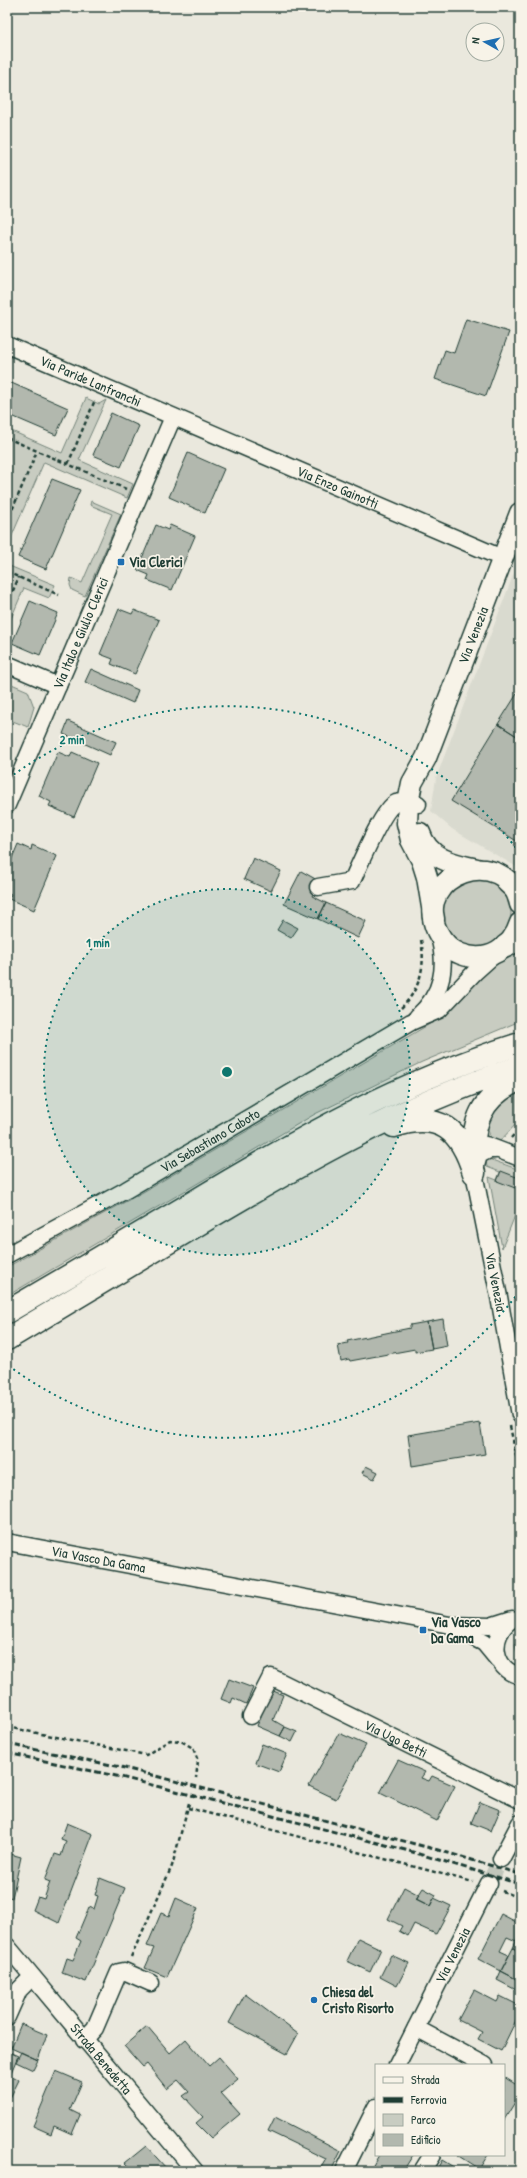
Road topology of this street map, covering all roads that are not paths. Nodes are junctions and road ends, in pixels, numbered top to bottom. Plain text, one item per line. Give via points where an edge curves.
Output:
1 (7, 345) edge
2 (173, 417) junction
3 (520, 513) edge
4 (502, 558) junction
5 (7, 664) edge
6 (58, 686) junction
7 (413, 804) junction
8 (7, 805) edge
9 (483, 870) junction
10 (318, 887) dead end
11 (514, 887) edge
12 (520, 904) edge
13 (520, 923) edge
14 (430, 926) junction
15 (509, 945) edge
16 (411, 1022) junction
17 (520, 1029) edge
18 (520, 1044) edge
19 (520, 1067) edge
20 (520, 1079) edge
21 (347, 1114) junction
22 (478, 1120) junction
23 (495, 1150) junction
24 (520, 1158) edge
25 (474, 1174) junction
26 (266, 1184) junction
27 (7, 1255) edge
28 (7, 1312) edge
29 (7, 1339) edge
30 (520, 1415) edge
31 (7, 1542) edge
32 (517, 1617) edge
33 (450, 1625) junction
34 (513, 1673) edge
35 (251, 1716) dead end
36 (520, 1800) edge
37 (520, 1823) edge
38 (501, 1859) tunnel mouth
39 (495, 1887) tunnel mouth
40 (7, 1946) edge
41 (32, 1977) junction
42 (151, 1983) dead end
43 (7, 2017) edge
44 (416, 2028) junction
45 (84, 2040) junction
46 (398, 2064) edge
47 (483, 2064) edge
48 (375, 2109) edge
49 (431, 2156) edge
50 (195, 2171) edge
51 (344, 2171) edge
52 (422, 2171) edge

1 - 2 street, Via Paride Lanfranchi
2 - 4 street, Via Enzo Gainotti
2 - 6 street, Via Italo e Giulio Clerici
3 - 4 main road, Via Venezia
4 - 7 main road, Via Venezia via 426,758
5 - 6 street
6 - 8 street, Via Italo e Giulio Clerici
7 - 9 main road, Via Venezia via 423,842 431,852 453,863
7 - 10 street via 394,805 383,818 352,881
7 - 14 main road, Via Venezia via 407,823 409,835 426,872
9 - 11 main road, Via Venezia via 496,874
9 - 14 main road, Via Venezia via 461,872 449,880 436,898
11 - 12 main road, Via Venezia
13 - 15 main road
14 - 15 main road, Via Venezia via 442,940 459,953 480,957
14 - 16 street, Via Sebastiano Caboto via 443,956 444,970 434,998
15 - 16 street, Via Sebastiano Caboto via 475,972 439,1010
16 - 27 street, Via Sebastiano Caboto via 132,1186
17 - 21 highway via 411,1073
18 - 21 highway via 439,1072
19 - 26 highway via 448,1093 382,1121
20 - 22 highway via 504,1086 492,1096
21 - 28 highway via 284,1148
22 - 23 street via 479,1137
22 - 25 highway via 474,1140
23 - 24 street
23 - 25 street via 480,1155
25 - 26 highway via 465,1150 450,1129 437,1122 417,1120 381,1131
25 - 30 street, Via Venezia
26 - 29 highway
31 - 33 street, Via Vasco Da Gama
32 - 33 street, Via Vasco Da Gama via 495,1625
32 - 34 street via 501,1629 496,1643 496,1650
33 - 34 street, Via Vasco Da Gama via 484,1643
35 - 36 street, Via Ugo Betti via 271,1677
37 - 38 street
39 - 44 street, Via Venezia
40 - 41 street, Strada Benedetta
41 - 43 street via 19,1990
41 - 45 street, Strada Benedetta
42 - 45 street via 124,1971 118,1973 95,2028
44 - 46 street, Via Venezia
44 - 47 street
45 - 50 street, Strada Benedetta
48 - 51 street
49 - 52 street

